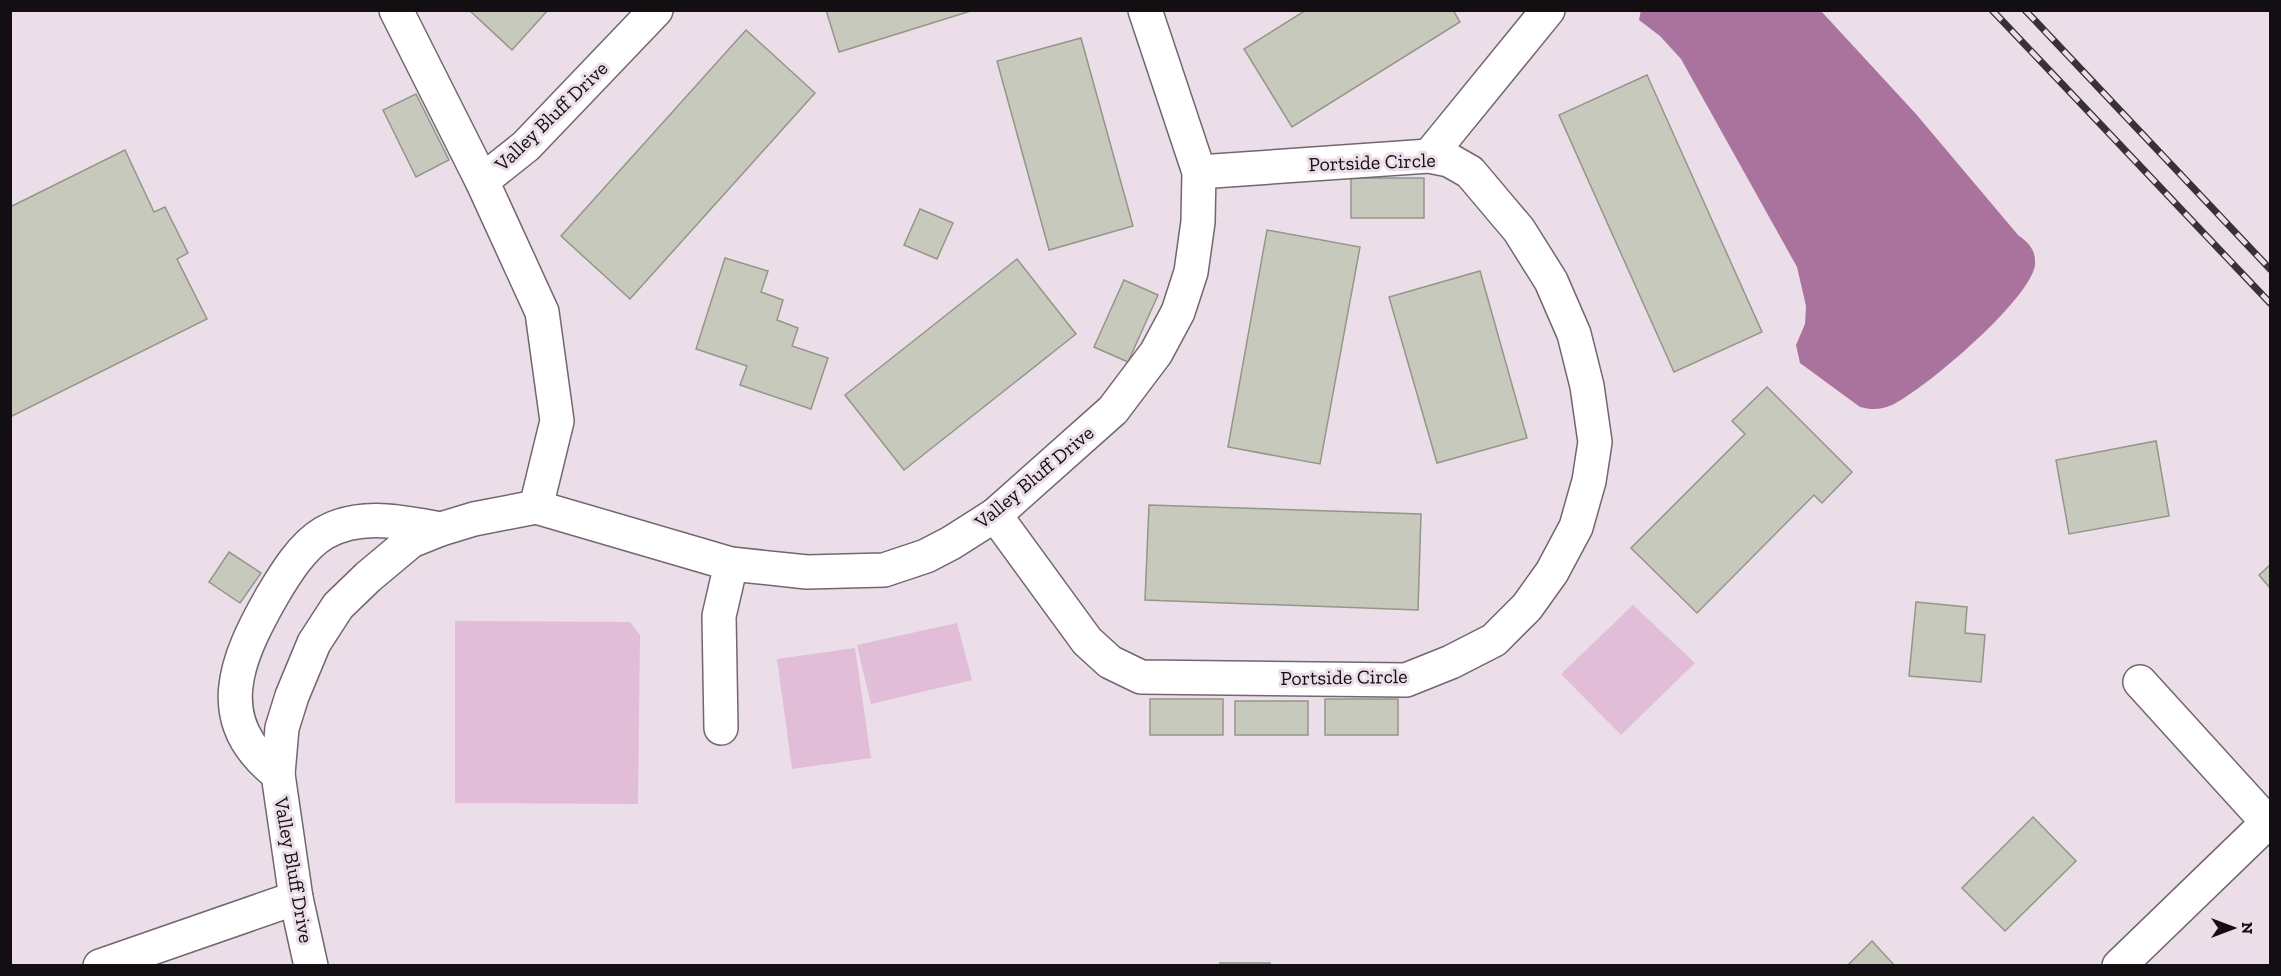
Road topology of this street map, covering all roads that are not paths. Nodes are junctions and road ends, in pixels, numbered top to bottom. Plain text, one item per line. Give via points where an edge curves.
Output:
1 (396, 10) edge
2 (656, 10) edge
3 (1145, 10) edge
4 (1548, 10) edge
5 (1429, 156) junction
6 (1198, 172) junction
7 (482, 181) junction
8 (536, 507) junction
9 (995, 515) junction
10 (441, 529) junction
11 (731, 564) junction
12 (2139, 682) dead end
13 (722, 728) dead end
14 (278, 774) junction
15 (2269, 824) edge
16 (296, 898) junction
17 (100, 966) edge
18 (311, 966) edge
19 (2119, 966) edge

1 - 7 street
2 - 7 street, Valley Bluff Drive via 526,146
3 - 6 street, Valley Bluff Drive
4 - 5 street
5 - 6 street, Portside Circle
5 - 9 street, Portside Circle via 1449,160 1470,172 1519,230 1551,281 1574,334 1595,442 1576,527 1552,572 1527,607 1494,640 1406,680 1141,677 1110,662 1087,641
6 - 9 street, Valley Bluff Drive via 1198,222 1191,272 1179,312 1156,353 1113,410
7 - 8 street, Valley Bluff Drive via 542,312 557,421
8 - 10 street, Valley Bluff Drive
8 - 11 street, Valley Bluff Drive
9 - 11 street, Valley Bluff Drive via 926,556 884,570 807,572
10 - 14 street, Valley Bluff Drive via 411,540 338,606 314,643 292,696 282,728
10 - 14 street, Valley Bluff Drive via 377,519 351,523 324,533 301,553 277,587 252,630 240,661 235,690 238,718 250,746
11 - 13 street via 719,616
12 - 15 street
14 - 16 street, Valley Bluff Drive
15 - 19 street
16 - 17 street
16 - 18 street, Valley Bluff Drive

